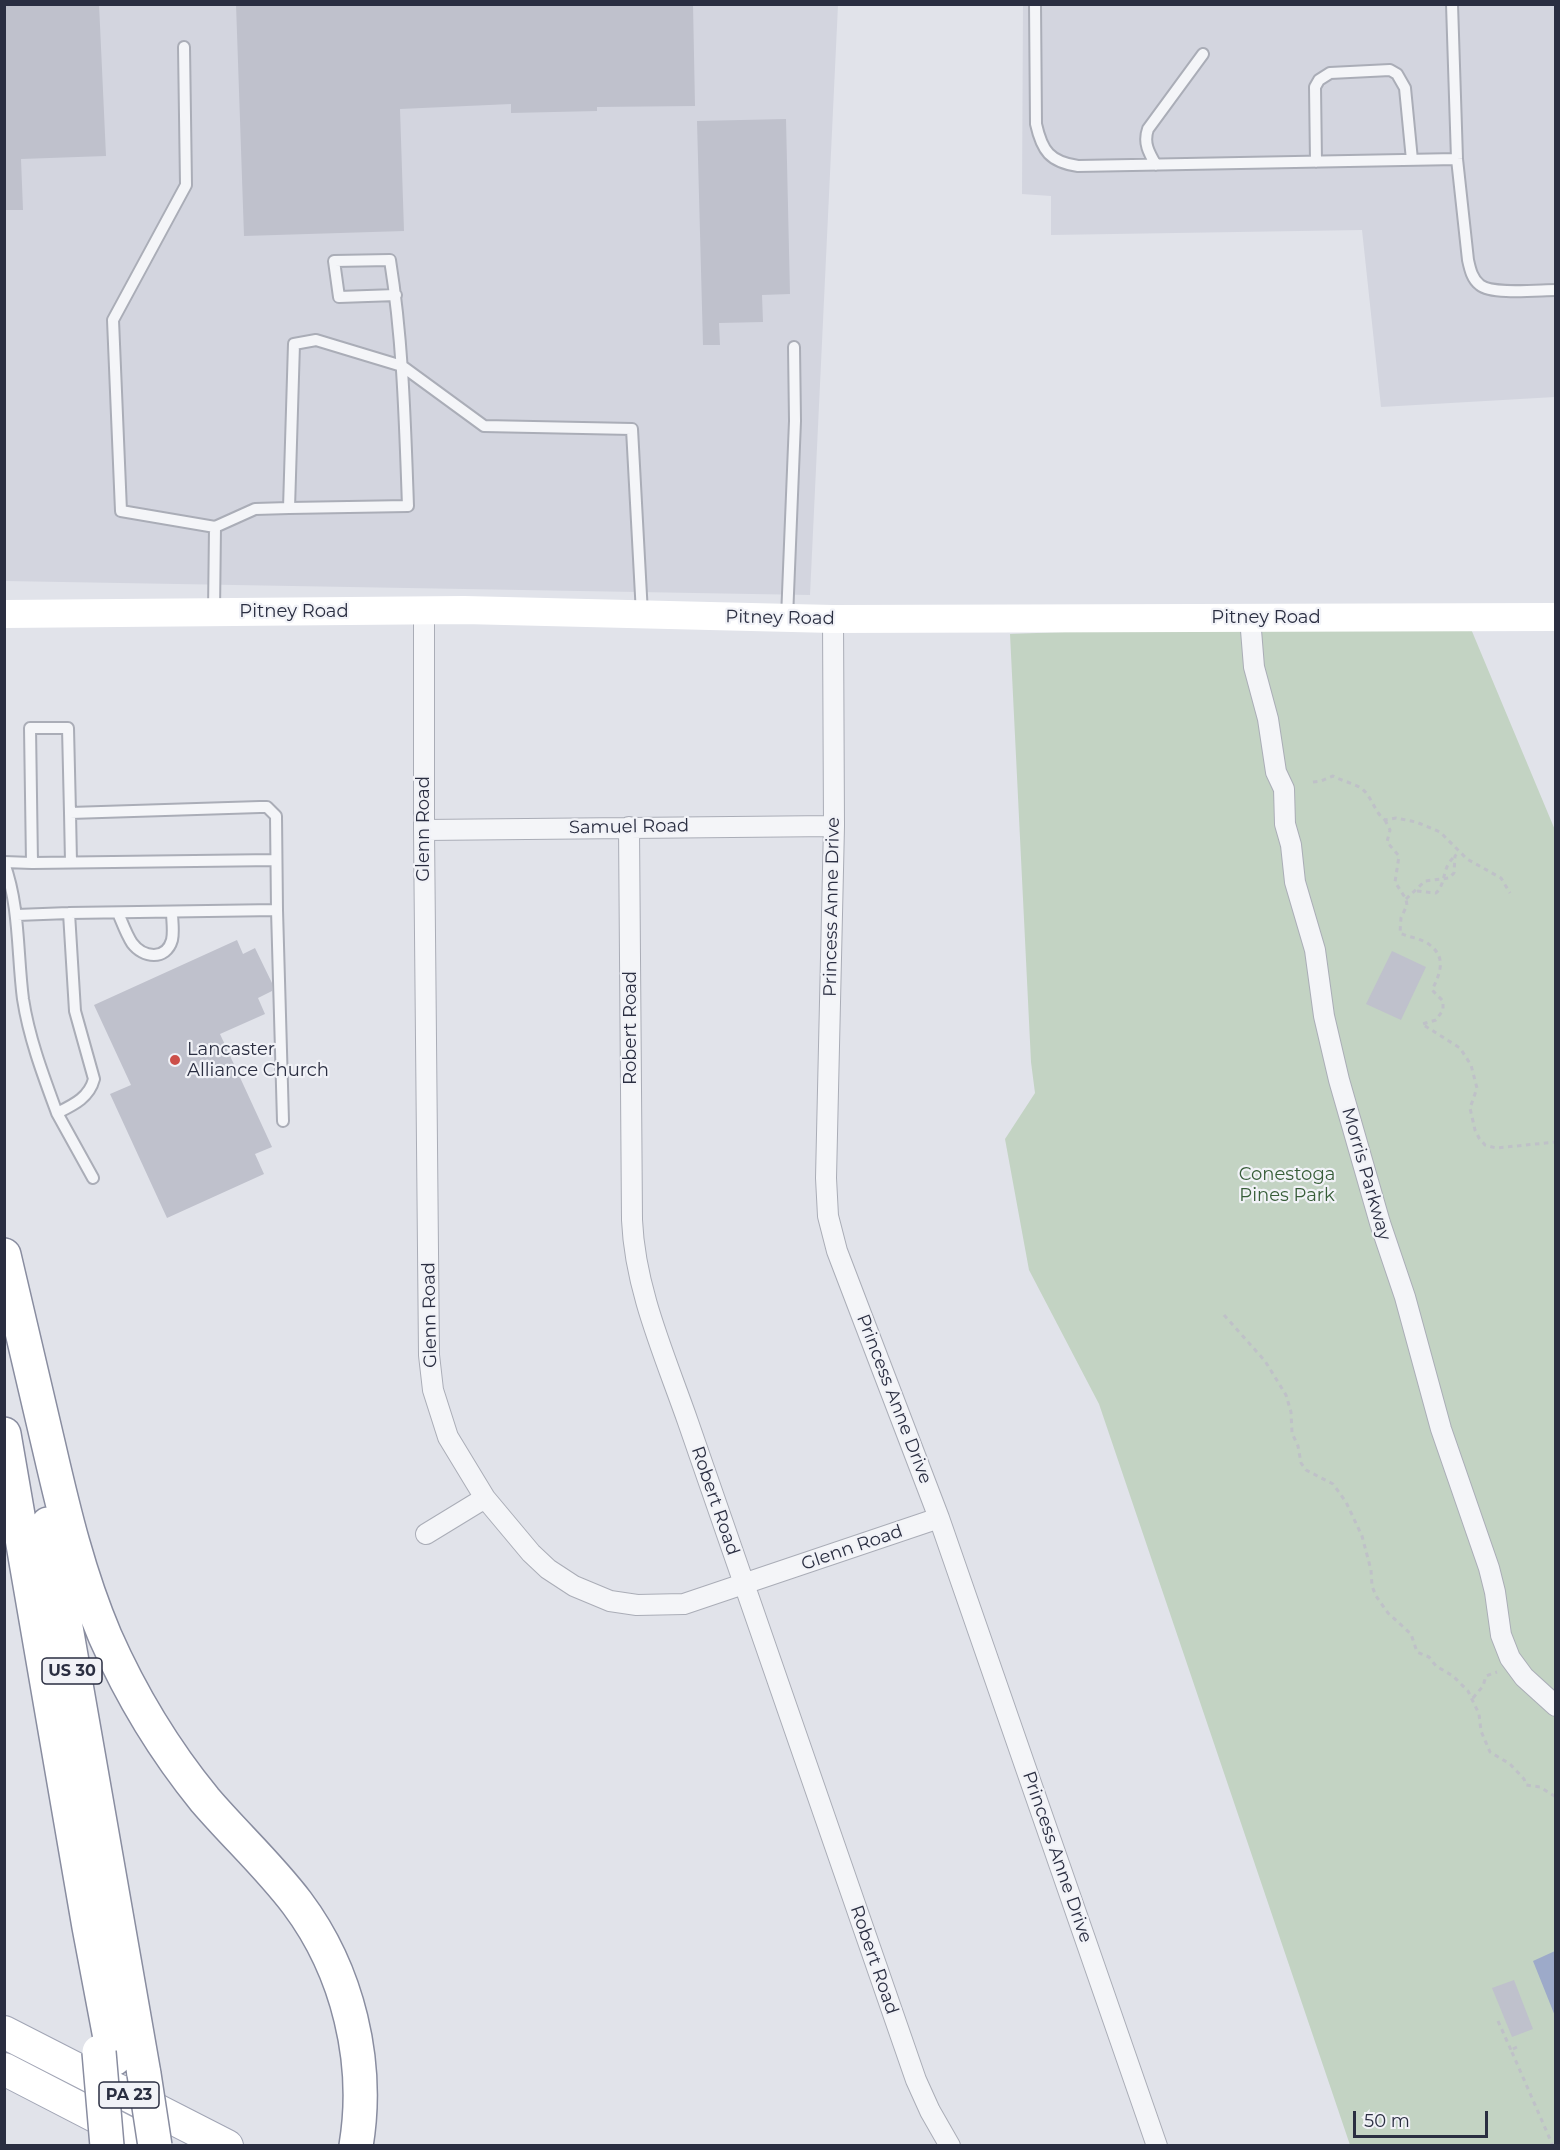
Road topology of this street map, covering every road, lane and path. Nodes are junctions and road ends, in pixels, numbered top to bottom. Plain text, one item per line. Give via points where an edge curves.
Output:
1 (1035, 4) edge
2 (1452, 4) edge
3 (184, 47) dead end
4 (1203, 54) dead end
5 (1458, 159) junction
6 (1412, 160) junction
7 (1316, 162) junction
8 (1156, 165) junction
9 (1556, 290) edge
10 (396, 295) junction
11 (794, 347) dead end
12 (402, 366) junction
13 (290, 508) junction
14 (215, 527) junction
15 (424, 611) junction
16 (214, 612) junction
17 (4, 614) edge
18 (642, 614) junction
19 (1556, 617) edge
20 (787, 618) junction
21 (1250, 618) junction
22 (833, 619) junction
23 (1313, 782) dead end
24 (70, 813) junction
25 (1385, 820) junction
26 (834, 826) junction
27 (629, 827) junction
28 (424, 830) junction
29 (1459, 852) junction
30 (1455, 856) junction
31 (276, 860) junction
32 (71, 862) junction
33 (4, 863) edge
34 (32, 863) junction
35 (1443, 879) junction
36 (1416, 892) junction
37 (1510, 893) dead end
38 (1406, 899) junction
39 (276, 910) junction
40 (172, 912) junction
41 (69, 913) junction
42 (118, 913) junction
43 (17, 915) junction
44 (57, 1113) junction
45 (283, 1121) dead end
46 (1556, 1142) edge
47 (93, 1178) dead end
48 (4, 1256) edge
49 (4, 1267) edge
50 (1224, 1315) dead end
51 (4, 1434) edge
52 (485, 1498) junction
53 (939, 1518) junction
54 (426, 1534) dead end
55 (744, 1585) junction
56 (1515, 1664) junction
57 (1473, 1698) junction
58 (1556, 1706) edge
59 (1556, 1797) edge
60 (1498, 2021) dead end
61 (4, 2032) edge
62 (1517, 2047) dead end
63 (1511, 2050) junction
64 (107, 2055) junction
65 (4, 2069) edge
66 (107, 2145) edge
67 (127, 2145) edge
68 (154, 2145) edge
69 (227, 2145) edge
70 (356, 2145) edge
71 (950, 2145) edge
72 (1157, 2145) edge
73 (1553, 2145) edge

1 - 8 lane via 1036,124 1045,149 1063,164
2 - 5 lane
3 - 14 lane via 186,185 113,320 121,510
4 - 8 lane via 1148,129 1145,142
5 - 6 lane
5 - 9 lane via 1468,260 1480,286 1492,290
6 - 7 lane
6 - 7 lane via 1405,88 1390,70 1330,73 1319,80 1315,87
7 - 8 lane
10 - 10 lane via 390,260 334,261 339,297
10 - 12 lane
11 - 20 lane
12 - 13 lane via 408,506
12 - 13 lane via 316,340 294,344
12 - 18 lane via 484,426 632,429
13 - 14 lane via 255,509
14 - 16 lane
15 - 16 main road, Pitney Road
15 - 18 main road, Pitney Road
15 - 28 street, Glenn Road
16 - 17 main road, Pitney Road
18 - 20 main road, Pitney Road
19 - 21 main road, Pitney Road
20 - 22 main road, Pitney Road
21 - 22 main road, Pitney Road
21 - 56 street, Morris Parkway via 1254,667 1276,771 1284,789 1285,824 1295,882 1315,950 1331,1049 1441,1429 1489,1568 1501,1635
22 - 26 street, Princess Anne Drive
23 - 25 path via 1333,776 1360,787
24 - 31 lane via 267,807 276,816
24 - 32 lane
24 - 34 lane via 68,728 30,728
25 - 29 path via 1396,818 1434,829
25 - 38 path via 1390,830 1387,842 1399,856 1395,882
26 - 27 street, Samuel Road
26 - 53 street, Princess Anne Drive via 828,1215 837,1251
27 - 28 street, Samuel Road
27 - 55 street, Robert Road via 633,1246 650,1317
28 - 52 street, Glenn Road via 429,1355 433,1390 448,1437
29 - 30 path
29 - 37 path via 1501,878
30 - 35 path via 1447,864
30 - 35 path via 1454,873
31 - 32 lane
31 - 39 lane
32 - 34 lane
33 - 34 lane
33 - 43 lane
35 - 36 path via 1425,881
35 - 36 path via 1436,892
36 - 38 path
38 - 46 path via 1400,933 1426,942 1442,963 1432,990 1443,1001 1443,1010 1436,1020 1422,1024 1460,1048 1471,1065 1477,1088 1470,1108 1479,1138 1496,1148
39 - 40 lane
39 - 45 lane
40 - 42 lane
40 - 42 lane via 169,948 158,955 145,954 132,943
41 - 42 lane
41 - 43 lane
41 - 44 lane via 75,1011 94,1079 82,1099
43 - 44 lane via 27,1022
44 - 47 lane
48 - 70 highway via 69,1532 95,1611 130,1687 173,1758 211,1807 298,1904 319,1937 343,1992 354,2030 360,2102
49 - 68 highway, US 30, bridge
50 - 57 path via 1265,1361 1286,1395 1301,1463 1306,1470 1333,1484 1355,1518 1376,1596 1411,1634 1417,1652 1453,1676
51 - 64 highway, US 30 via 89,1927
52 - 54 street
52 - 55 street, Glenn Road via 548,1569 574,1587 610,1601 684,1604
53 - 55 street, Glenn Road
53 - 72 street, Princess Anne Drive
55 - 71 street, Robert Road via 916,2080
56 - 57 path via 1486,1676
56 - 58 street, Morris Parkway
57 - 59 path via 1490,1752 1510,1764 1526,1785 1540,1787
60 - 63 path
61 - 69 main road, PA 23
62 - 63 path
63 - 73 path
64 - 66 highway, bridge
64 - 67 highway, US 30
65 - 68 main road

